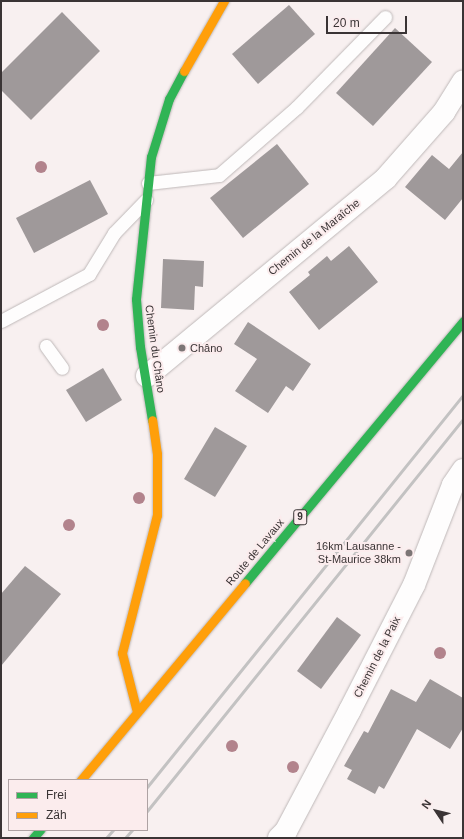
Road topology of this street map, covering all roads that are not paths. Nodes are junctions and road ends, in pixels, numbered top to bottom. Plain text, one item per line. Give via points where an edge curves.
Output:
1 (224, 1) edge
2 (385, 16) dead end
3 (463, 82) edge
4 (148, 183) junction
5 (146, 200) junction
6 (1, 321) edge
7 (463, 322) edge
8 (46, 346) dead end
9 (62, 368) dead end
10 (147, 376) junction
11 (463, 470) edge
12 (138, 712) junction
13 (82, 779) edge
14 (279, 838) edge

1 - 4 street, Chemin du Châno via 169,99 151,157
2 - 4 lane via 296,107 219,175
3 - 10 street, Chemin de la Maraîche via 444,112 386,178
4 - 5 street, Chemin du Châno
5 - 6 lane via 114,233 89,274
5 - 10 street, Chemin du Châno via 136,299 140,347
7 - 12 street, Route de Lavaux / 9
8 - 9 lane
10 - 12 street, Chemin du Châno via 157,454 158,515 122,653
11 - 14 street, Chemin de la Paix via 453,485 414,585 286,831
12 - 13 street, Route de Lavaux / 9

